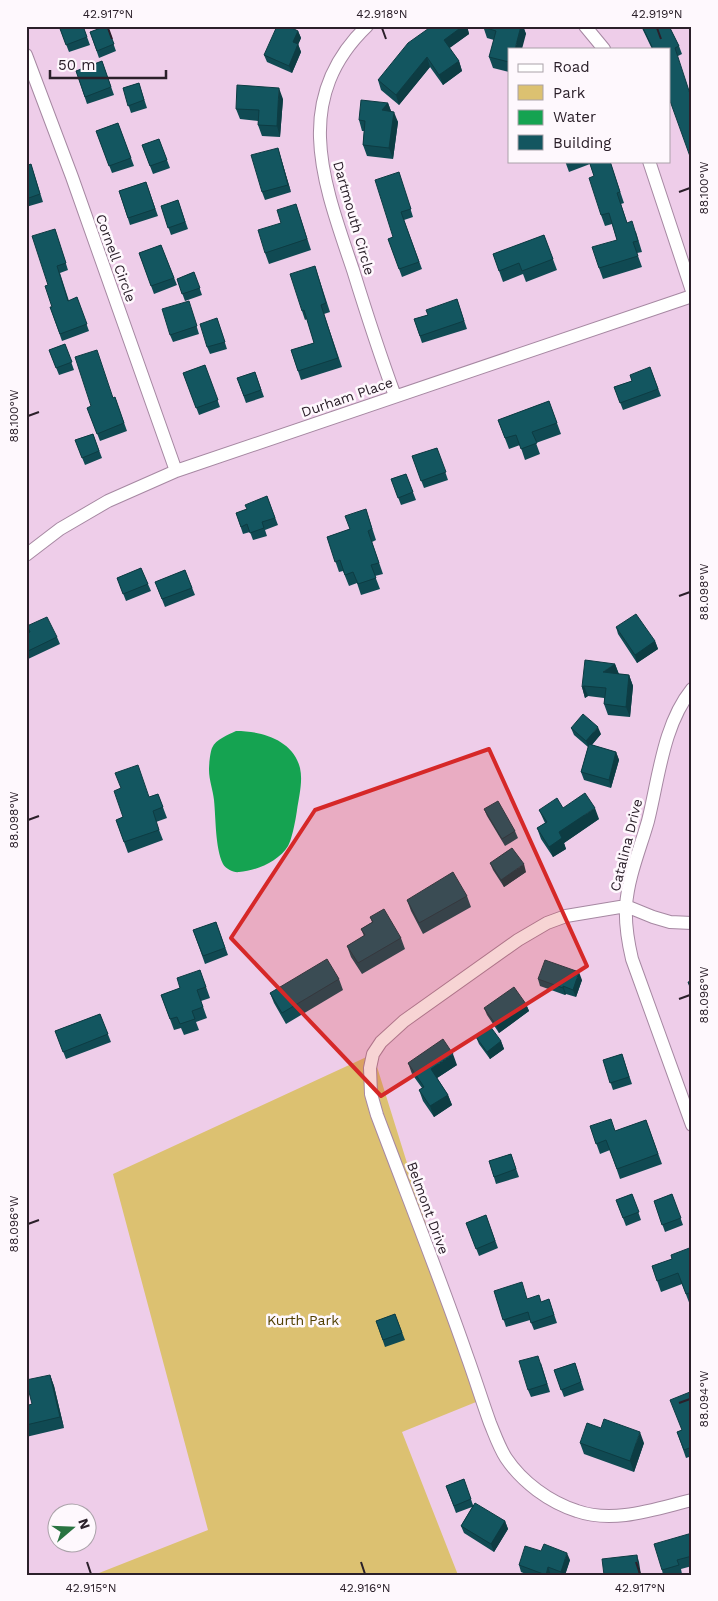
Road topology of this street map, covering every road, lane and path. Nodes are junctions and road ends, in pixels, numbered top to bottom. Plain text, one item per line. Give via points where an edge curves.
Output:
1 (367, 26) edge
2 (585, 26) edge
3 (603, 48) edge
4 (26, 55) edge
5 (649, 162) edge
6 (692, 291) edge
7 (692, 296) edge
8 (395, 396) junction
9 (176, 471) junction
10 (26, 555) edge
11 (692, 688) edge
12 (626, 906) junction
13 (692, 924) edge
14 (692, 1125) edge
15 (692, 1500) edge

1 - 8 street, Dartmouth Circle via 336,63 327,84 319,124 320,146 322,166 340,231
2 - 3 street
4 - 9 street, Cornell Circle
5 - 6 street
7 - 8 street, Durham Place
8 - 9 street, Durham Place
9 - 10 street, Durham Place via 74,520
11 - 12 street, Catalina Drive via 670,728
12 - 13 street via 670,922
12 - 14 street, Catalina Drive via 632,959
12 - 15 street, Belmont Drive via 566,916 518,940 404,1021 381,1042 373,1054 369,1080 378,1115 484,1407 506,1457 538,1491 578,1512 602,1517

